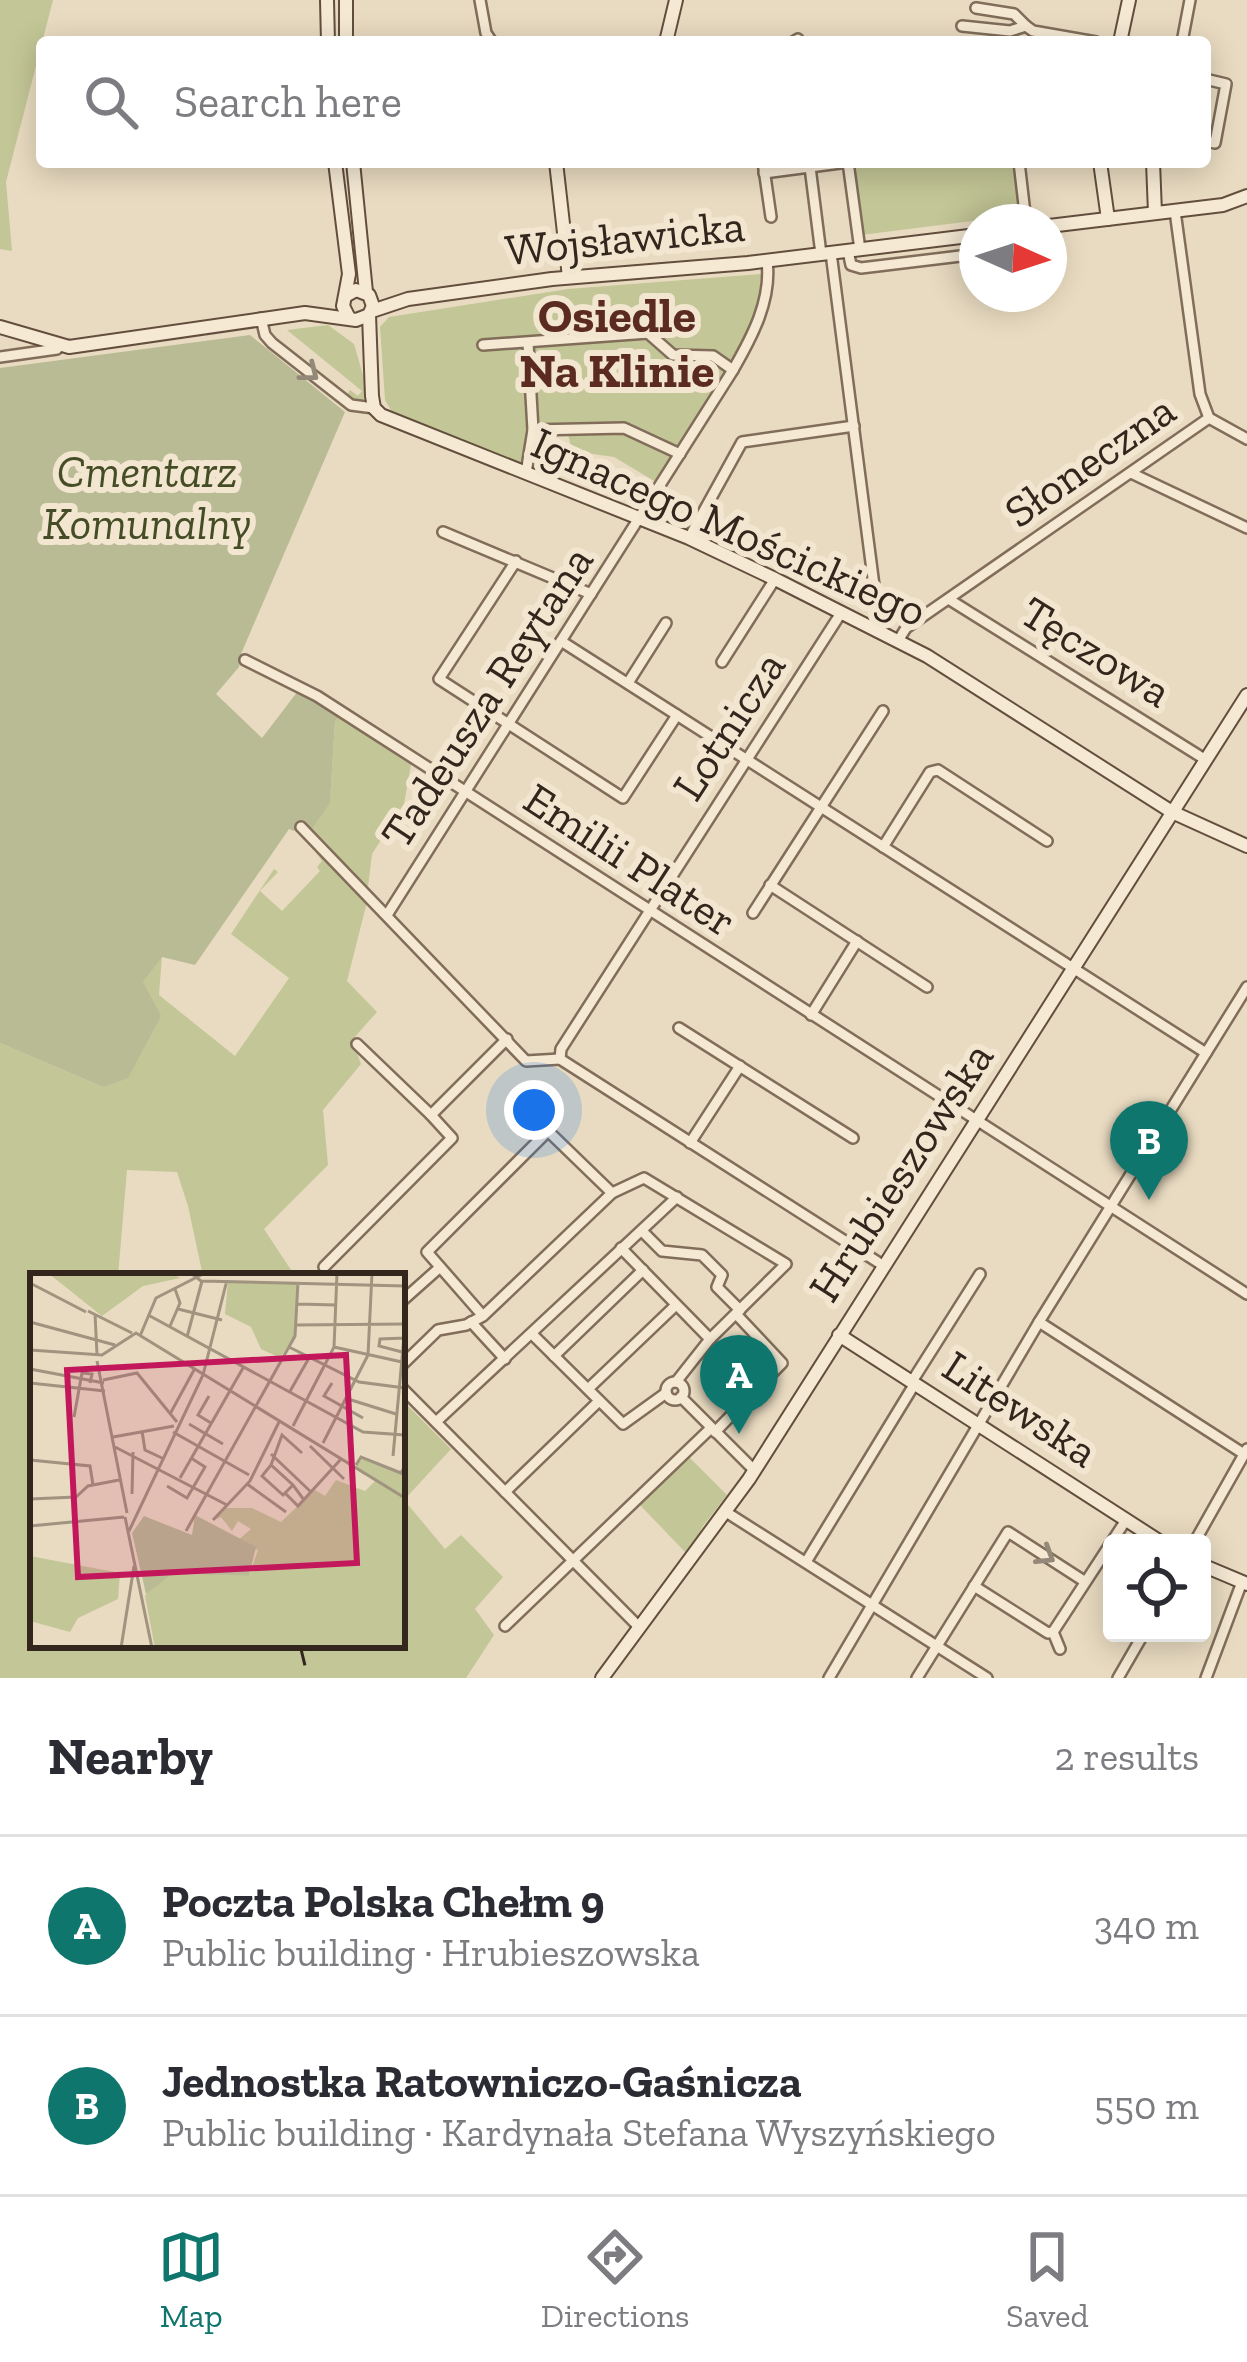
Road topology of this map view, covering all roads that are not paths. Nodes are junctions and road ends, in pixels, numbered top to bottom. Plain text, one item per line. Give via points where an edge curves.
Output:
1 (327, 0) edge
2 (346, 0) edge
3 (480, 0) edge
4 (676, 0) edge
5 (1129, 0) edge
6 (1190, 0) edge
7 (976, 8) dead end
8 (962, 26) dead end
9 (1026, 26) junction
10 (328, 36) edge
11 (346, 36) edge
12 (488, 36) edge
13 (667, 36) edge
14 (1010, 36) edge
15 (1062, 36) edge
16 (1121, 36) edge
17 (1183, 36) edge
18 (1211, 80) edge
19 (1211, 142) edge
20 (336, 168) edge
21 (354, 168) edge
22 (557, 168) edge
23 (763, 168) edge
24 (810, 168) edge
25 (848, 168) edge
26 (1020, 168) edge
27 (1101, 168) edge
28 (1153, 168) edge
29 (1247, 196) edge
30 (1023, 204) edge
31 (1223, 205) junction
32 (1247, 208) edge
33 (1175, 211) junction
34 (1155, 213) junction
35 (771, 217) dead end
36 (1108, 219) junction
37 (1067, 224) edge
38 (959, 237) edge
39 (854, 250) junction
40 (826, 254) junction
41 (959, 256) edge
42 (767, 261) junction
43 (569, 277) junction
44 (368, 293) junction
45 (345, 298) junction
46 (408, 299) junction
47 (305, 313) junction
48 (371, 313) junction
49 (350, 317) junction
50 (261, 319) junction
51 (0, 326) edge
52 (528, 343) junction
53 (60, 345) junction
54 (484, 345) dead end
55 (0, 357) edge
56 (368, 360) junction
57 (733, 370) junction
58 (374, 408) junction
59 (1209, 418) junction
60 (854, 426) junction
61 (532, 430) junction
62 (1247, 440) edge
63 (680, 454) junction
64 (1131, 472) junction
65 (526, 473) junction
66 (641, 518) junction
67 (1247, 528) edge
68 (442, 532) dead end
69 (689, 538) junction
70 (516, 561) junction
71 (775, 579) junction
72 (591, 594) junction
73 (950, 600) junction
74 (841, 613) junction
75 (666, 623) dead end
76 (880, 632) junction
77 (561, 640) junction
78 (898, 641) junction
79 (245, 660) dead end
80 (722, 662) dead end
81 (628, 683) junction
82 (1247, 695) edge
83 (883, 711) dead end
84 (676, 715) junction
85 (508, 725) junction
86 (747, 759) junction
87 (1206, 760) junction
88 (464, 794) junction
89 (820, 807) junction
90 (1172, 812) junction
91 (301, 826) dead end
92 (1047, 841) dead end
93 (1247, 846) edge
94 (883, 847) junction
95 (770, 885) junction
96 (649, 912) junction
97 (753, 913) dead end
98 (387, 915) junction
99 (857, 941) junction
100 (1073, 968) junction
101 (927, 987) dead end
102 (1247, 987) edge
103 (811, 1015) junction
104 (679, 1028) dead end
105 (507, 1039) junction
106 (357, 1043) dead end
107 (1206, 1053) junction
108 (560, 1059) junction
109 (740, 1066) junction
110 (431, 1115) junction
111 (976, 1122) junction
112 (853, 1138) dead end
113 (690, 1143) junction
114 (612, 1193) junction
115 (677, 1198) junction
116 (1110, 1207) junction
117 (643, 1232) junction
118 (621, 1248) junction
119 (884, 1266) junction
120 (324, 1267) dead end
121 (438, 1269) junction
122 (643, 1270) junction
123 (980, 1274) dead end
124 (1247, 1294) edge
125 (405, 1298) edge
126 (676, 1304) junction
127 (738, 1312) junction
128 (483, 1316) junction
129 (471, 1322) junction
130 (1040, 1322) junction
131 (532, 1335) junction
132 (838, 1335) junction
133 (710, 1339) junction
134 (554, 1356) junction
135 (505, 1359) junction
136 (405, 1362) edge
137 (676, 1382) junction
138 (913, 1384) junction
139 (588, 1389) junction
140 (405, 1391) edge
141 (665, 1393) junction
142 (681, 1397) junction
143 (599, 1400) junction
144 (436, 1422) junction
145 (979, 1426) junction
146 (713, 1430) junction
147 (1246, 1452) edge
148 (755, 1471) junction
149 (505, 1492) junction
150 (727, 1511) junction
151 (1126, 1520) junction
152 (1148, 1534) edge
153 (1199, 1534) edge
154 (573, 1562) junction
155 (806, 1562) junction
156 (1211, 1569) edge
157 (1084, 1581) junction
158 (1245, 1583) edge
159 (974, 1586) junction
160 (874, 1604) junction
161 (505, 1625) dead end
162 (639, 1628) junction
163 (1053, 1632) junction
164 (1139, 1642) edge
165 (937, 1646) junction
166 (1060, 1648) dead end
167 (983, 1677) edge
168 (602, 1678) edge
169 (829, 1678) edge
170 (916, 1678) edge
171 (1118, 1678) edge
172 (1206, 1678) edge

1 - 10 street
2 - 11 street
3 - 12 street
4 - 13 street
5 - 16 street
6 - 17 street
7 - 9 street via 1014,14
8 - 14 street
9 - 14 street
9 - 15 street
18 - 19 street via 1226,84
20 - 45 street
21 - 44 street
22 - 43 street
23 - 35 street
24 - 40 street
25 - 39 street
26 - 30 street
27 - 36 street
28 - 34 street
29 - 31 street
31 - 32 street
31 - 33 street
33 - 34 street
33 - 59 street, Słoneczna
34 - 36 street
36 - 37 street
38 - 39 street, Wojsławicka
39 - 40 street, Wojsławicka
39 - 41 street, Wojsławicka via 850,265 861,268
40 - 42 street, Wojsławicka
40 - 60 street
42 - 43 street, Wojsławicka
42 - 57 street, Tadeusza Reytana via 756,329
43 - 46 street, Wojsławicka
44 - 45 street
44 - 46 street, Wojsławicka
44 - 48 street
45 - 47 street
45 - 49 street
46 - 48 street, Wojsławicka
47 - 49 street
47 - 50 street
48 - 49 street
48 - 56 street
49 - 56 street
50 - 53 street
50 -> 58 street, Ignacego Mościckiego via 278,348 349,403
51 - 53 street
52 - 54 street
52 - 57 street via 648,332 674,355 713,356
52 - 61 street
53 - 55 street
56 - 58 street
57 - 63 street, Tadeusza Reytana
58 - 65 street, Ignacego Mościckiego
59 - 62 street
59 - 64 street, Słoneczna
60 - 69 street via 742,442
60 - 76 street
61 - 63 street via 624,428
61 - 65 street
63 - 66 street, Tadeusza Reytana
64 - 67 street
64 - 73 street, Słoneczna
65 - 66 street, Ignacego Mościckiego
66 - 69 street, Ignacego Mościckiego
66 - 72 street, Tadeusza Reytana
68 - 70 street
69 - 71 street, Ignacego Mościckiego
70 - 72 street
70 - 85 street via 439,679
71 - 74 street, Ignacego Mościckiego
71 - 80 street
72 - 77 street, Tadeusza Reytana
73 - 78 street, Słoneczna
73 - 87 street, Tęczowa
74 - 76 street, Ignacego Mościckiego
74 - 86 street, Lotnicza
75 - 81 street
76 - 78 street, Ignacego Mościckiego
77 - 81 street
77 - 85 street, Tadeusza Reytana
78 - 90 street, Ignacego Mościckiego
79 - 88 street, Emilii Plater via 317,696
81 - 84 street
82 - 87 street, Hrubieszowska
83 - 89 street
84 - 85 street via 623,798
84 - 86 street
85 - 88 street, Tadeusza Reytana
86 - 89 street
86 - 96 street, Lotnicza
87 - 90 street, Hrubieszowska
88 - 96 street, Emilii Plater
88 - 98 street, Tadeusza Reytana
89 - 94 street
89 - 95 street
90 - 93 street, Ignacego Mościckiego
90 - 100 street, Hrubieszowska
91 - 98 street
92 - 94 street via 938,770
94 - 100 street
95 - 97 street
95 - 99 street
96 - 103 street, Emilii Plater
96 - 108 street, Lotnicza
98 - 105 street
99 - 101 street
99 - 103 street
100 - 107 street
100 - 111 street, Hrubieszowska
102 - 107 street
103 - 111 street, Emilii Plater
104 - 109 street
105 - 108 street via 526,1060
105 - 110 street
106 - 110 street
107 - 116 street
108 - 113 street
109 - 112 street
109 - 113 street
110 - 120 street via 452,1138
111 - 116 street, Emilii Plater
111 - 119 street, Hrubieszowska
113 - 119 street
114 - 115 street via 644,1178
114 - 121 street via 548,1131 427,1252
114 - 128 street
115 - 117 street
115 - 127 street via 786,1264
116 - 124 street, Emilii Plater
116 - 130 street
117 - 118 street
117 - 127 street via 662,1250 702,1255 722,1275 717,1287
118 - 122 street
118 - 131 street
119 - 132 street, Hrubieszowska
121 - 125 street
121 - 128 street
122 - 126 street
122 - 134 street
123 - 138 street
126 - 133 street
126 - 139 street
127 - 133 street
127 - 146 street via 782,1364
128 - 129 street
129 - 135 street
129 - 136 street via 438,1330
130 - 145 street
130 - 147 street
131 - 134 street
131 - 135 street
132 - 138 street, Litewska
132 - 148 street, Hrubieszowska
133 - 137 street
134 - 139 street
135 - 144 street
137 - 141 street
137 - 142 street
138 - 145 street, Litewska
138 - 155 street
139 - 143 street
140 - 144 street
141 - 142 street
141 - 143 street via 623,1424
142 - 146 street
143 - 149 street
144 - 149 street
145 - 151 street, Litewska
145 - 160 street
146 - 148 street
146 - 154 street
147 - 153 street
148 - 150 street, Hrubieszowska
149 - 154 street
150 - 155 street
150 - 162 street, Hrubieszowska
151 - 152 street, Litewska
151 - 157 street
154 - 161 street
154 - 162 street
155 - 160 street
156 - 158 street
159 -> 157 street via 1008,1532
157 - 163 street
158 - 172 street
159 - 163 street
159 - 165 street
160 - 165 street
160 - 169 street
162 - 168 street, Hrubieszowska
163 - 166 street
164 - 171 street
165 - 167 street
165 - 170 street

